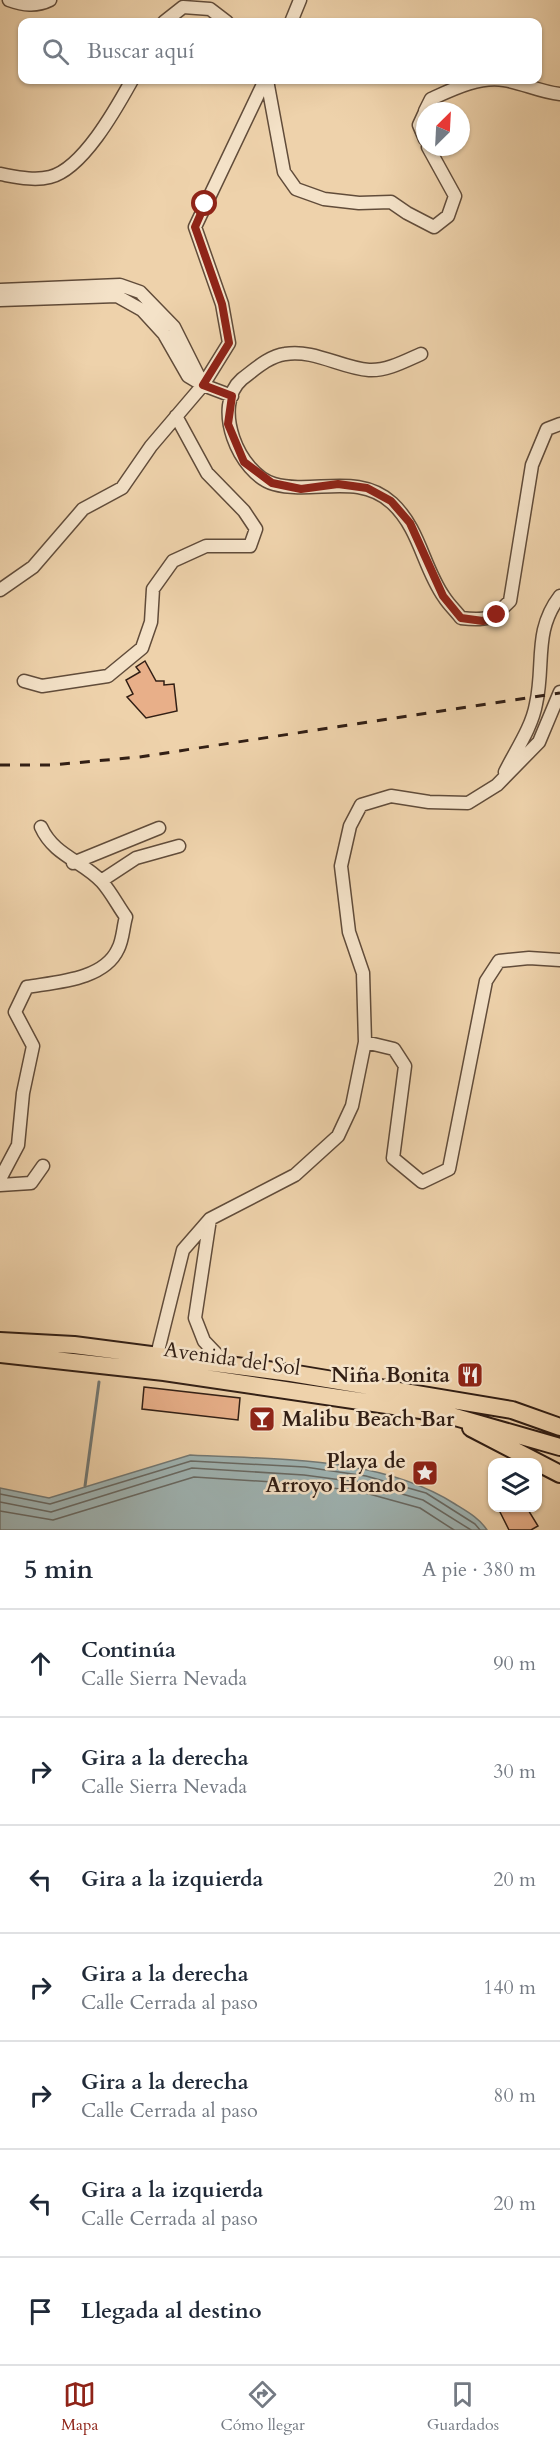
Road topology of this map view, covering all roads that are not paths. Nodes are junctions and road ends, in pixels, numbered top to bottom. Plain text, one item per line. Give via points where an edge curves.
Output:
1 (9, 0) edge
2 (50, 0) edge
3 (300, 0) edge
4 (169, 18) edge
5 (222, 18) edge
6 (293, 18) edge
7 (130, 84) edge
8 (264, 84) edge
9 (267, 84) edge
10 (463, 84) edge
11 (515, 84) edge
12 (560, 94) edge
13 (430, 102) edge
14 (433, 156) edge
15 (0, 174) edge
16 (0, 290) edge
17 (0, 300) edge
18 (421, 354) dead end
19 (203, 385) junction
20 (232, 396) junction
21 (176, 416) junction
22 (560, 424) edge
23 (0, 590) edge
24 (560, 596) edge
25 (24, 681) dead end
26 (560, 692) edge
27 (497, 786) junction
28 (41, 827) dead end
29 (159, 828) dead end
30 (179, 846) dead end
31 (74, 863) junction
32 (101, 881) junction
33 (560, 960) edge
34 (365, 1042) junction
35 (43, 1166) dead end
36 (0, 1179) edge
37 (0, 1185) edge
38 (210, 1219) junction
39 (0, 1341) edge
40 (0, 1354) edge
41 (157, 1355) junction
42 (226, 1364) junction
43 (512, 1410) junction
44 (441, 1413) junction
45 (560, 1417) edge
46 (560, 1427) edge
47 (560, 1447) edge
48 (560, 1474) edge

1 - 2 street via 41,5
3 - 6 street
4 - 5 street via 183,7 210,9
7 - 15 street via 111,117 73,164 54,177 37,180
8 - 19 street via 195,227 222,304 229,343
9 - 14 street via 284,172 296,189 324,199 391,201 434,227 448,216 455,196
10 - 13 street
11 - 12 street
16 - 19 street via 120,285 140,292 174,327
17 - 19 street via 117,296 142,310 164,334 188,376
18 - 20 street via 396,365 370,370 315,356 284,354 258,366 239,383
19 - 20 street
19 - 21 street
20 - 22 street via 228,424 244,462 272,483 301,489 338,484 367,488 391,501 410,523 443,596 461,618 483,621 497,615 510,601 532,465 547,429
21 - 23 street via 122,488 83,509 33,567
21 - 25 street via 207,473 256,529 250,546 206,546 172,561 153,590 151,622 142,648 108,676 42,686
24 - 27 street via 549,611 541,639 537,704
26 - 27 street via 539,742
27 - 34 street via 468,803 391,796 361,805 350,826 341,866 349,932 363,973
28 - 31 street via 46,838
29 - 31 street
30 - 32 street via 136,858
31 - 32 street
32 - 36 street via 126,917 118,949 106,964 78,978 27,987 15,1012 33,1046 18,1145
33 - 34 street via 500,961 486,981 448,1169 422,1182 393,1158 405,1066 394,1049
34 - 38 street via 352,1106 338,1136 295,1175
35 - 37 street via 30,1183
38 - 41 street via 183,1250
38 - 42 street via 195,1318 204,1341
39 - 41 main road, Avenida del Sol
40 - 44 main road, Avenida del Sol via 176,1374
41 - 42 main road, Avenida del Sol
42 - 43 main road, Avenida del Sol
43 - 45 main road
43 - 46 main road, Avenida del Sol
44 - 47 main road, Avenida del Sol
44 - 48 main road

